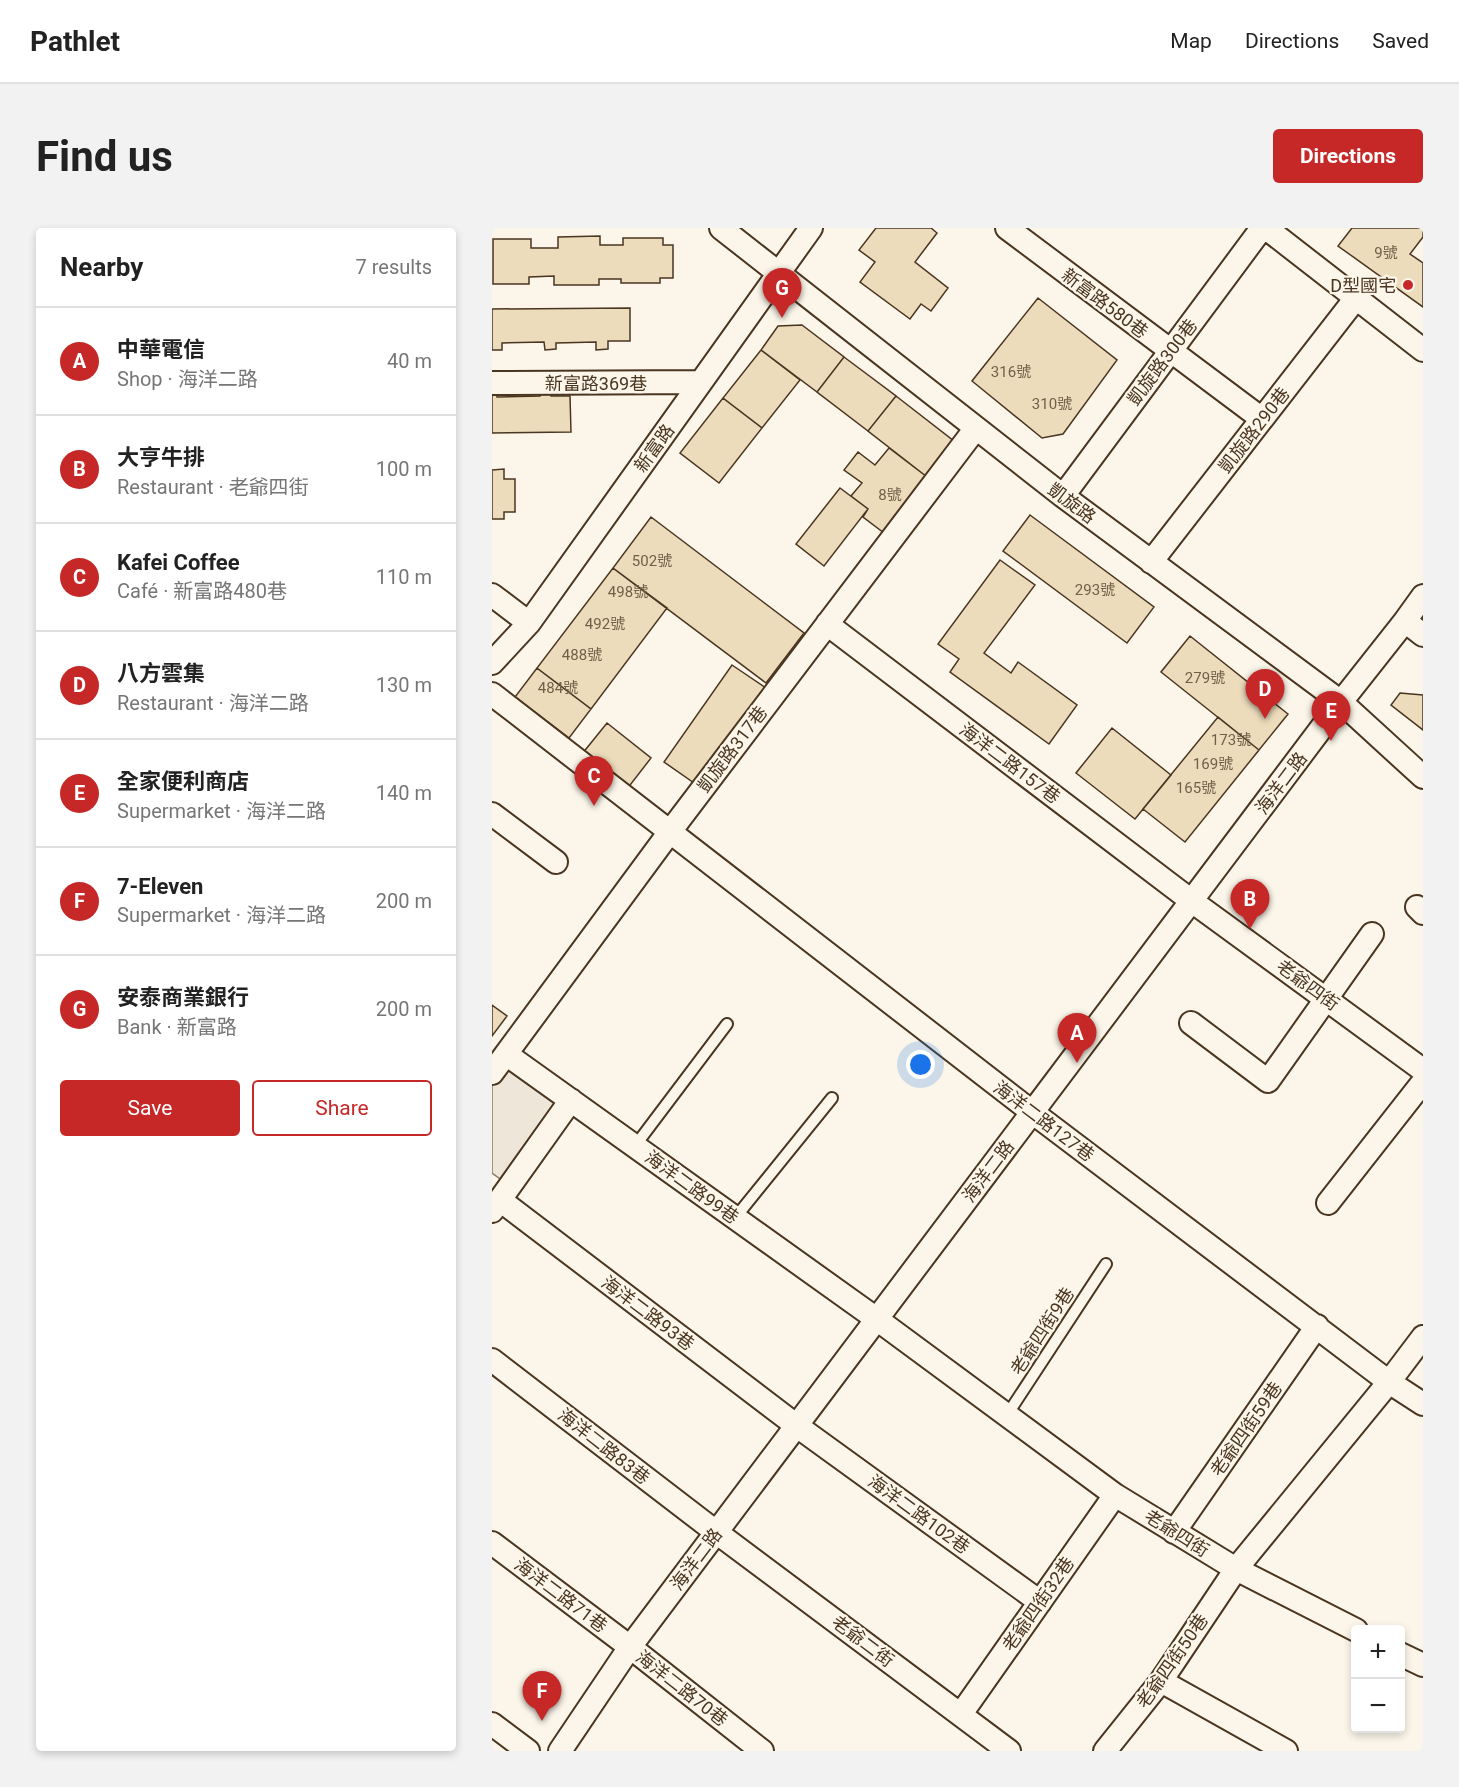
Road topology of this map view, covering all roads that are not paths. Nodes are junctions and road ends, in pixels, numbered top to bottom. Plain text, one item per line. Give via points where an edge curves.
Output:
1 (721, 228) edge
2 (811, 228) edge
3 (1007, 228) edge
4 (1264, 228) edge
5 (779, 273) junction
6 (1356, 298) junction
7 (1423, 350) edge
8 (1170, 352) junction
9 (701, 382) junction
10 (492, 383) edge
11 (1262, 419) junction
12 (975, 428) junction
13 (1063, 496) junction
14 (1151, 562) junction
15 (492, 596) edge
16 (1423, 596) edge
17 (529, 623) junction
18 (827, 624) junction
19 (1414, 628) edge
20 (492, 663) edge
21 (492, 694) edge
22 (1341, 702) junction
23 (1423, 777) edge
24 (492, 814) edge
25 (669, 833) junction
26 (556, 862) dead end
27 (1193, 902) junction
28 (1372, 934) dead end
29 (1326, 997) junction
30 (1191, 1023) dead end
31 (727, 1024) dead end
32 (506, 1054) junction
33 (1423, 1070) edge
34 (492, 1073) edge
35 (1423, 1082) edge
36 (832, 1098) dead end
37 (571, 1100) junction
38 (1032, 1112) junction
39 (635, 1146) junction
40 (1328, 1203) dead end
41 (496, 1205) edge
42 (735, 1218) junction
43 (1106, 1264) dead end
44 (878, 1320) junction
45 (1317, 1326) junction
46 (1423, 1337) edge
47 (492, 1360) edge
48 (1389, 1382) junction
49 (1423, 1404) edge
50 (1007, 1415) junction
51 (797, 1426) junction
52 (1115, 1495) junction
53 (716, 1532) junction
54 (1174, 1532) junction
55 (492, 1543) edge
56 (1236, 1569) junction
57 (1040, 1602) junction
58 (1351, 1627) edge
59 (630, 1647) junction
60 (1405, 1656) edge
61 (1423, 1665) edge
62 (1161, 1681) junction
63 (961, 1714) junction
64 (492, 1724) edge
65 (528, 1751) edge
66 (560, 1751) edge
67 (762, 1751) edge
68 (1009, 1751) edge
69 (1105, 1751) edge
70 (1286, 1751) edge

1 - 5 street, 凱旋路
2 - 5 street, 新富路
3 - 8 street, 新富路580巷
4 - 6 street
4 - 8 street, 凱旋路300巷
5 - 9 street, 新富路
5 - 12 street, 凱旋路
6 - 7 street
6 - 11 street, 凱旋路290巷
8 - 11 street, 新富路580巷
8 - 13 street, 凱旋路300巷
9 - 10 street, 新富路369巷
9 - 17 street, 新富路
11 - 14 street, 凱旋路290巷
12 - 13 street, 凱旋路
12 - 18 street, 凱旋路317巷
13 - 14 street, 凱旋路
14 - 22 street, 凱旋路
15 - 17 street
16 - 19 street, 海洋二路
17 - 20 street, 新富路
18 - 25 street, 凱旋路317巷
18 - 27 street, 海洋二路157巷
19 - 22 street, 海洋二路
21 - 25 street, 海洋二路127巷
22 - 23 street, 凱旋路
22 - 27 street, 海洋二路
24 - 26 street
25 - 32 street, 凱旋路317巷
25 - 38 street, 海洋二路127巷
27 - 29 street, 老爺四街
27 - 38 street, 海洋二路
28 - 29 street
29 - 30 street via 1268,1081
29 - 33 street, 老爺四街
31 - 39 lane
32 - 34 street, 凱旋路317巷
32 - 37 street, 海洋二路99巷
35 - 40 street
36 - 42 lane
37 - 39 street, 海洋二路99巷
37 - 41 street
38 - 44 street, 海洋二路
38 - 45 street, 海洋二路127巷
39 - 42 street, 海洋二路99巷
41 - 51 street, 海洋二路93巷
42 - 44 street, 海洋二路99巷
43 - 50 lane, 老爺四街9巷
44 - 50 street, 老爺四街
44 - 51 street, 海洋二路
45 - 48 street, 海洋二路127巷
45 - 54 street, 老爺四街59巷
46 - 48 street
47 - 53 street, 海洋二路83巷
48 - 49 street, 海洋二路127巷
48 - 56 street
50 - 52 street, 老爺四街
51 - 53 street, 海洋二路
51 - 57 street, 海洋二路102巷
52 - 54 street, 老爺四街
52 - 57 street, 老爺四街32巷
53 - 59 street, 海洋二路
53 - 63 street, 老爺二街
54 - 56 street, 老爺四街
55 - 59 street, 海洋二路71巷
56 - 58 street, 老爺四街
56 - 62 street, 老爺四街50巷
57 - 63 street, 老爺四街32巷
59 - 66 street, 海洋二路
59 - 67 street, 海洋二路70巷
60 - 61 street
62 - 69 street, 老爺四街50巷
62 - 70 street
63 - 68 street, 老爺二街
64 - 65 street

